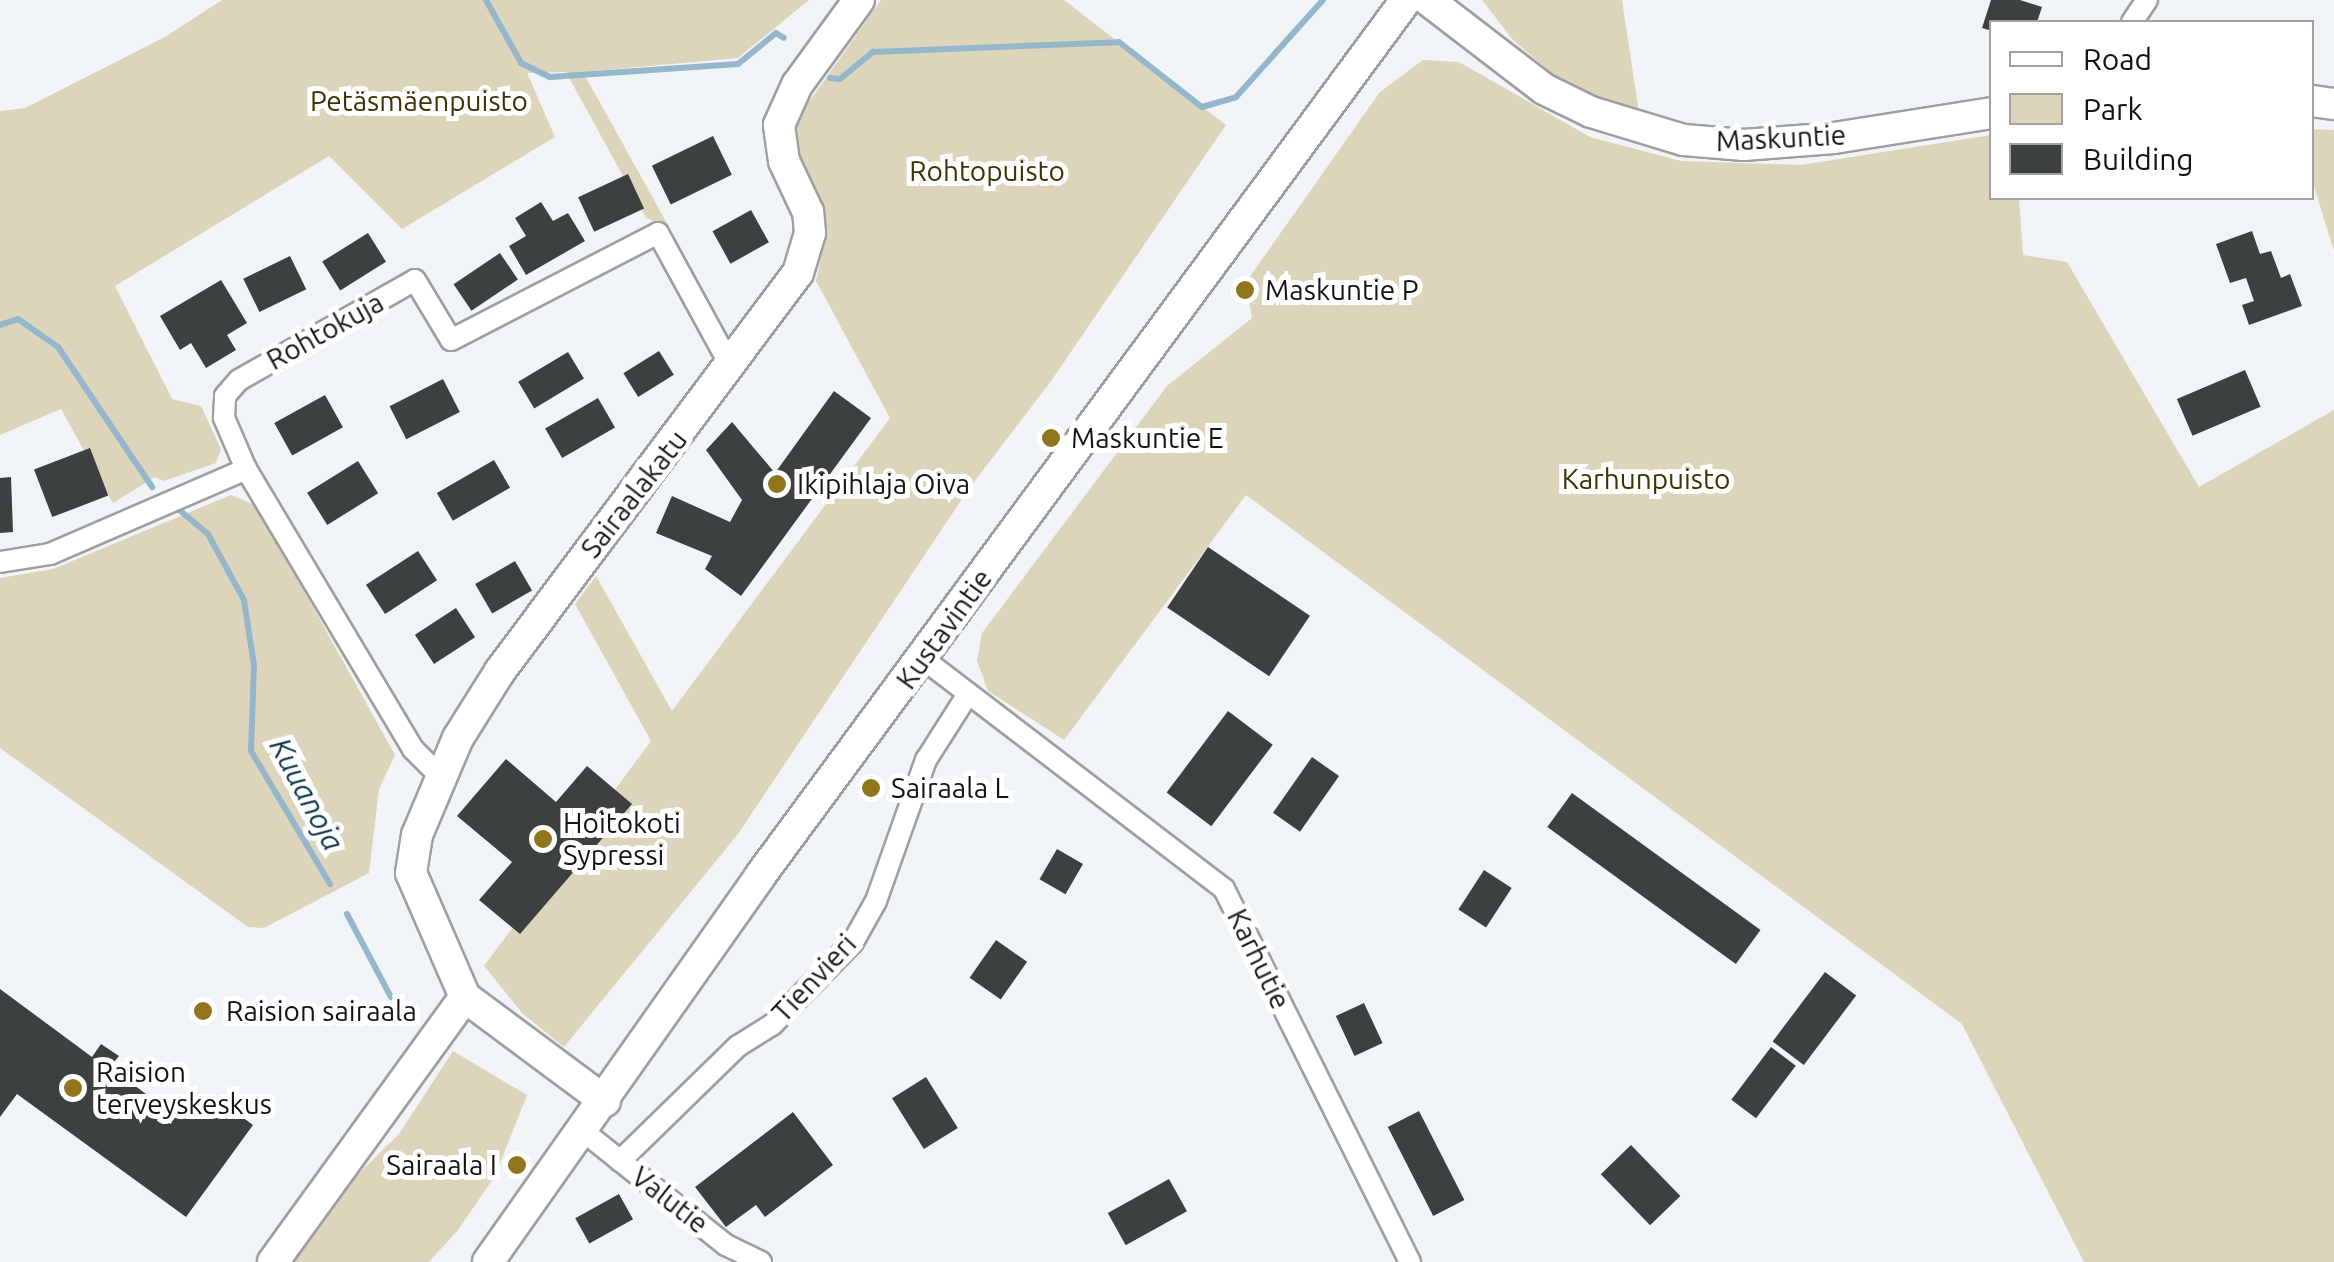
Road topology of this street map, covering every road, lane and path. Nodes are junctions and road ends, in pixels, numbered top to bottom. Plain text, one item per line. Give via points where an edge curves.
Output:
1 (859, 0) edge
2 (1406, 0) edge
3 (1428, 0) edge
4 (1989, 113) edge
5 (732, 369) junction
6 (246, 469) junction
7 (0, 562) edge
8 (922, 658) junction
9 (968, 694) junction
10 (440, 776) junction
11 (465, 997) junction
12 (605, 1101) junction
13 (583, 1131) junction
14 (620, 1161) junction
15 (273, 1262) edge
16 (488, 1262) edge
17 (761, 1262) edge
18 (1410, 1262) edge

1 - 5 street, Sairaalakatu via 784,106 780,144 810,233 798,273
2 - 8 street, Kustavintie
3 - 4 street, Maskuntie via 1544,89 1591,112 1684,140 1744,145 1834,138
5 - 6 street, Rohtokuja via 658,233 451,340 415,280 238,380 225,396 224,418
5 - 10 street, Sairaalakatu via 500,671
6 - 7 street via 50,554
6 - 10 street, Rohtokuja via 413,749
8 - 9 street, Karhutie
8 - 12 street, Kustavintie
9 - 14 street, Tienvieri via 926,760 876,901 853,942 772,1025 738,1046
9 - 18 street, Karhutie via 1224,888
10 - 11 street, Sairaalakatu via 417,835 411,873
11 - 12 street, Sairaalakatu
11 - 15 street
12 - 13 street, Kustavintie
13 - 14 street, Valutie
13 - 16 street, Kustavintie
14 - 17 street, Valutie via 726,1244

